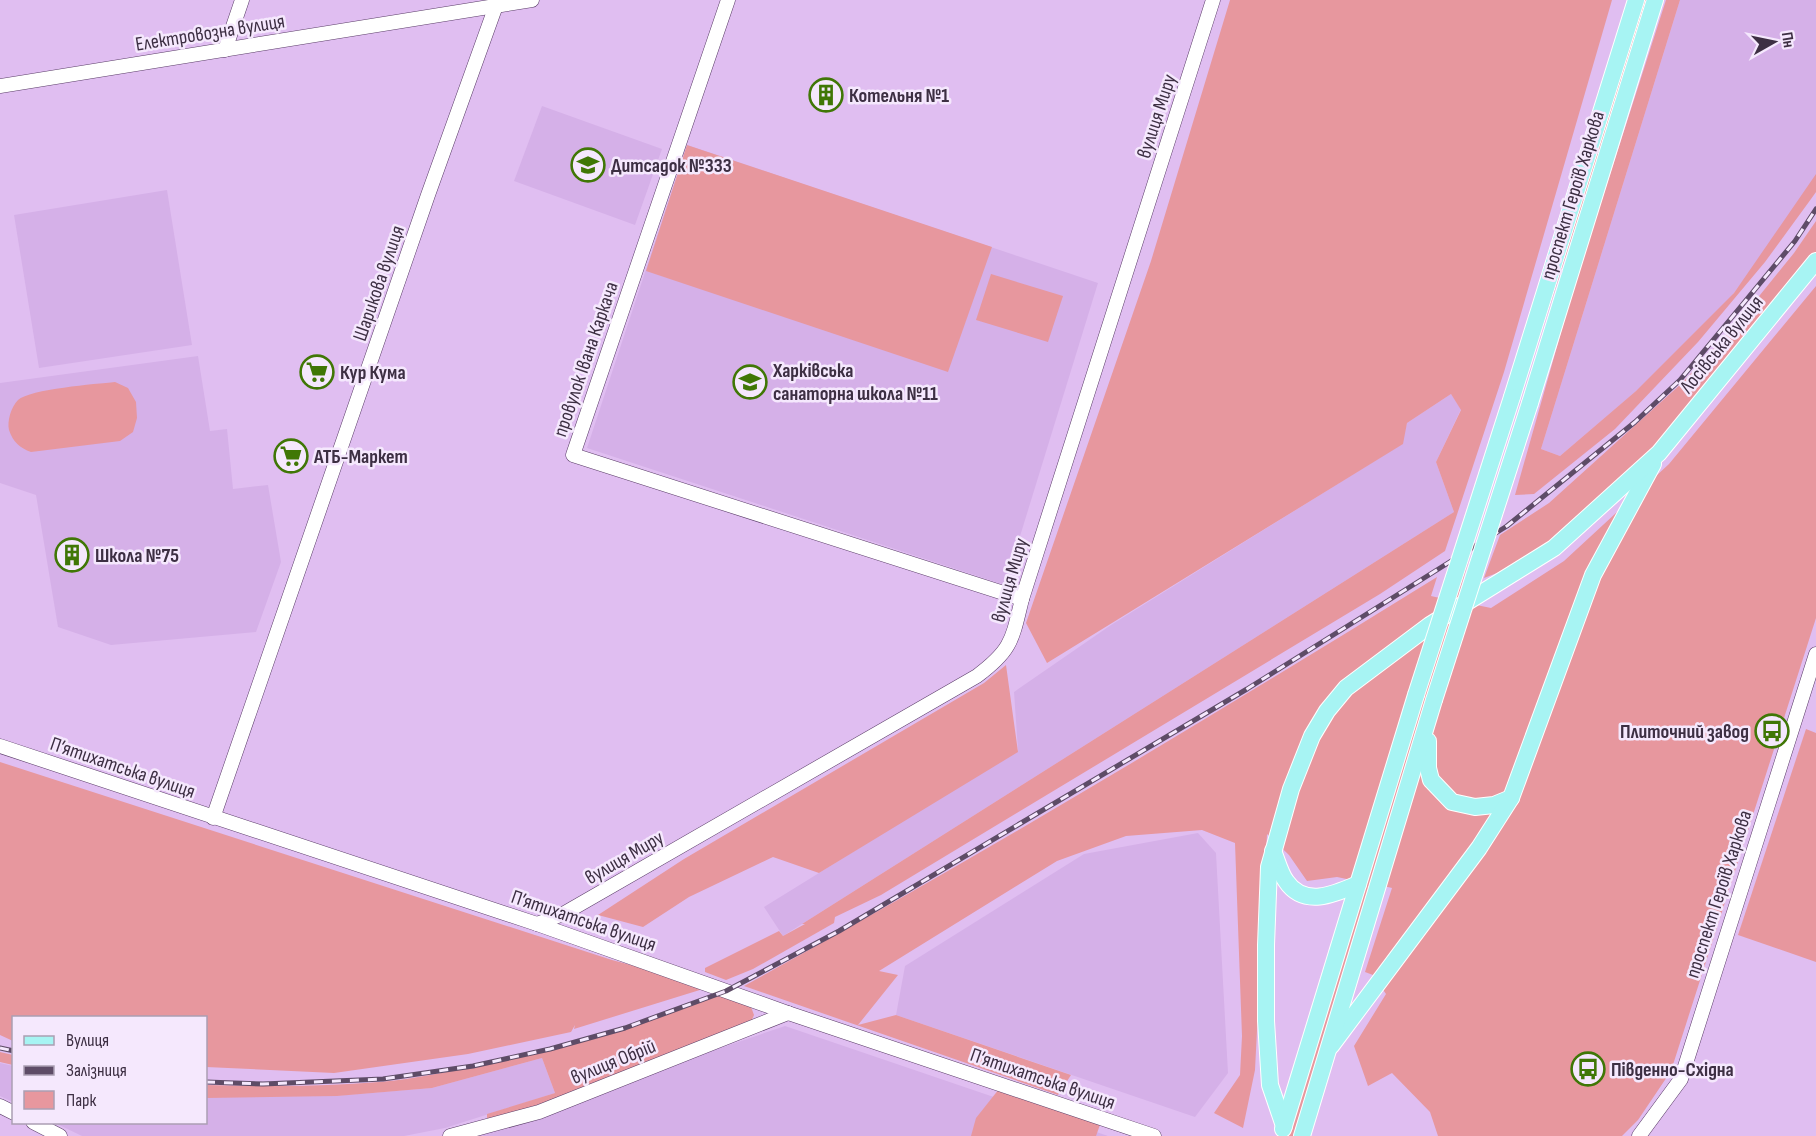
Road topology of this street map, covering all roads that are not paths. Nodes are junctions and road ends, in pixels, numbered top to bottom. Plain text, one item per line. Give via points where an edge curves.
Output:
1 (243, 0) edge
2 (532, 0) edge
3 (728, 0) edge
4 (1213, 0) edge
5 (1636, 0) edge
6 (1655, 0) edge
7 (497, 3) edge
8 (225, 50) junction
9 (0, 86) edge
10 (1816, 261) edge
11 (1659, 453) junction
12 (1022, 599) junction
13 (1816, 654) edge
14 (1428, 720) junction
15 (0, 746) edge
16 (1511, 798) junction
17 (213, 818) junction
18 (1273, 851) junction
19 (1358, 884) junction
20 (537, 924) junction
21 (788, 1013) junction
22 (1330, 1046) junction
23 (37, 1124) edge
24 (1283, 1131) edge
25 (56, 1135) edge
26 (450, 1136) edge
27 (1154, 1136) edge
28 (1302, 1136) edge
29 (1639, 1136) edge

1 - 8 street
2 - 7 street, Електровозна вулиця
3 - 12 street, провулок Івана Каркача via 573,455
4 - 12 street, вулиця Миру
5 - 19 main road, проспект Героїв Харкова, bridge
6 - 14 main road, проспект Героїв Харкова, bridge
7 - 8 street, Електровозна вулиця
7 - 17 street, Шарикова вулиця
8 - 9 street, Електровозна вулиця
10 - 11 main road, Лосівська вулиця
11 - 16 main road via 1593,575
11 - 18 main road via 1554,548 1430,625 1346,688 1312,736
12 - 20 street, вулиця Миру via 1012,641 997,661 977,676 563,914
13 - 29 street, проспект Героїв Харкова via 1682,1078
14 - 16 main road via 1431,780 1452,802 1475,807
14 - 22 main road
15 - 17 street, П’ятихатська вулиця
16 - 22 main road via 1479,848
17 - 20 street, П’ятихатська вулиця
18 - 19 main road via 1286,881 1312,898
18 - 24 main road via 1269,867 1266,1021 1270,1086
19 - 24 main road
20 - 21 street, П’ятихатська вулиця
21 - 26 street, вулиця Обрій via 539,1112
21 - 27 street, П’ятихатська вулиця
22 - 28 main road
23 - 25 street

